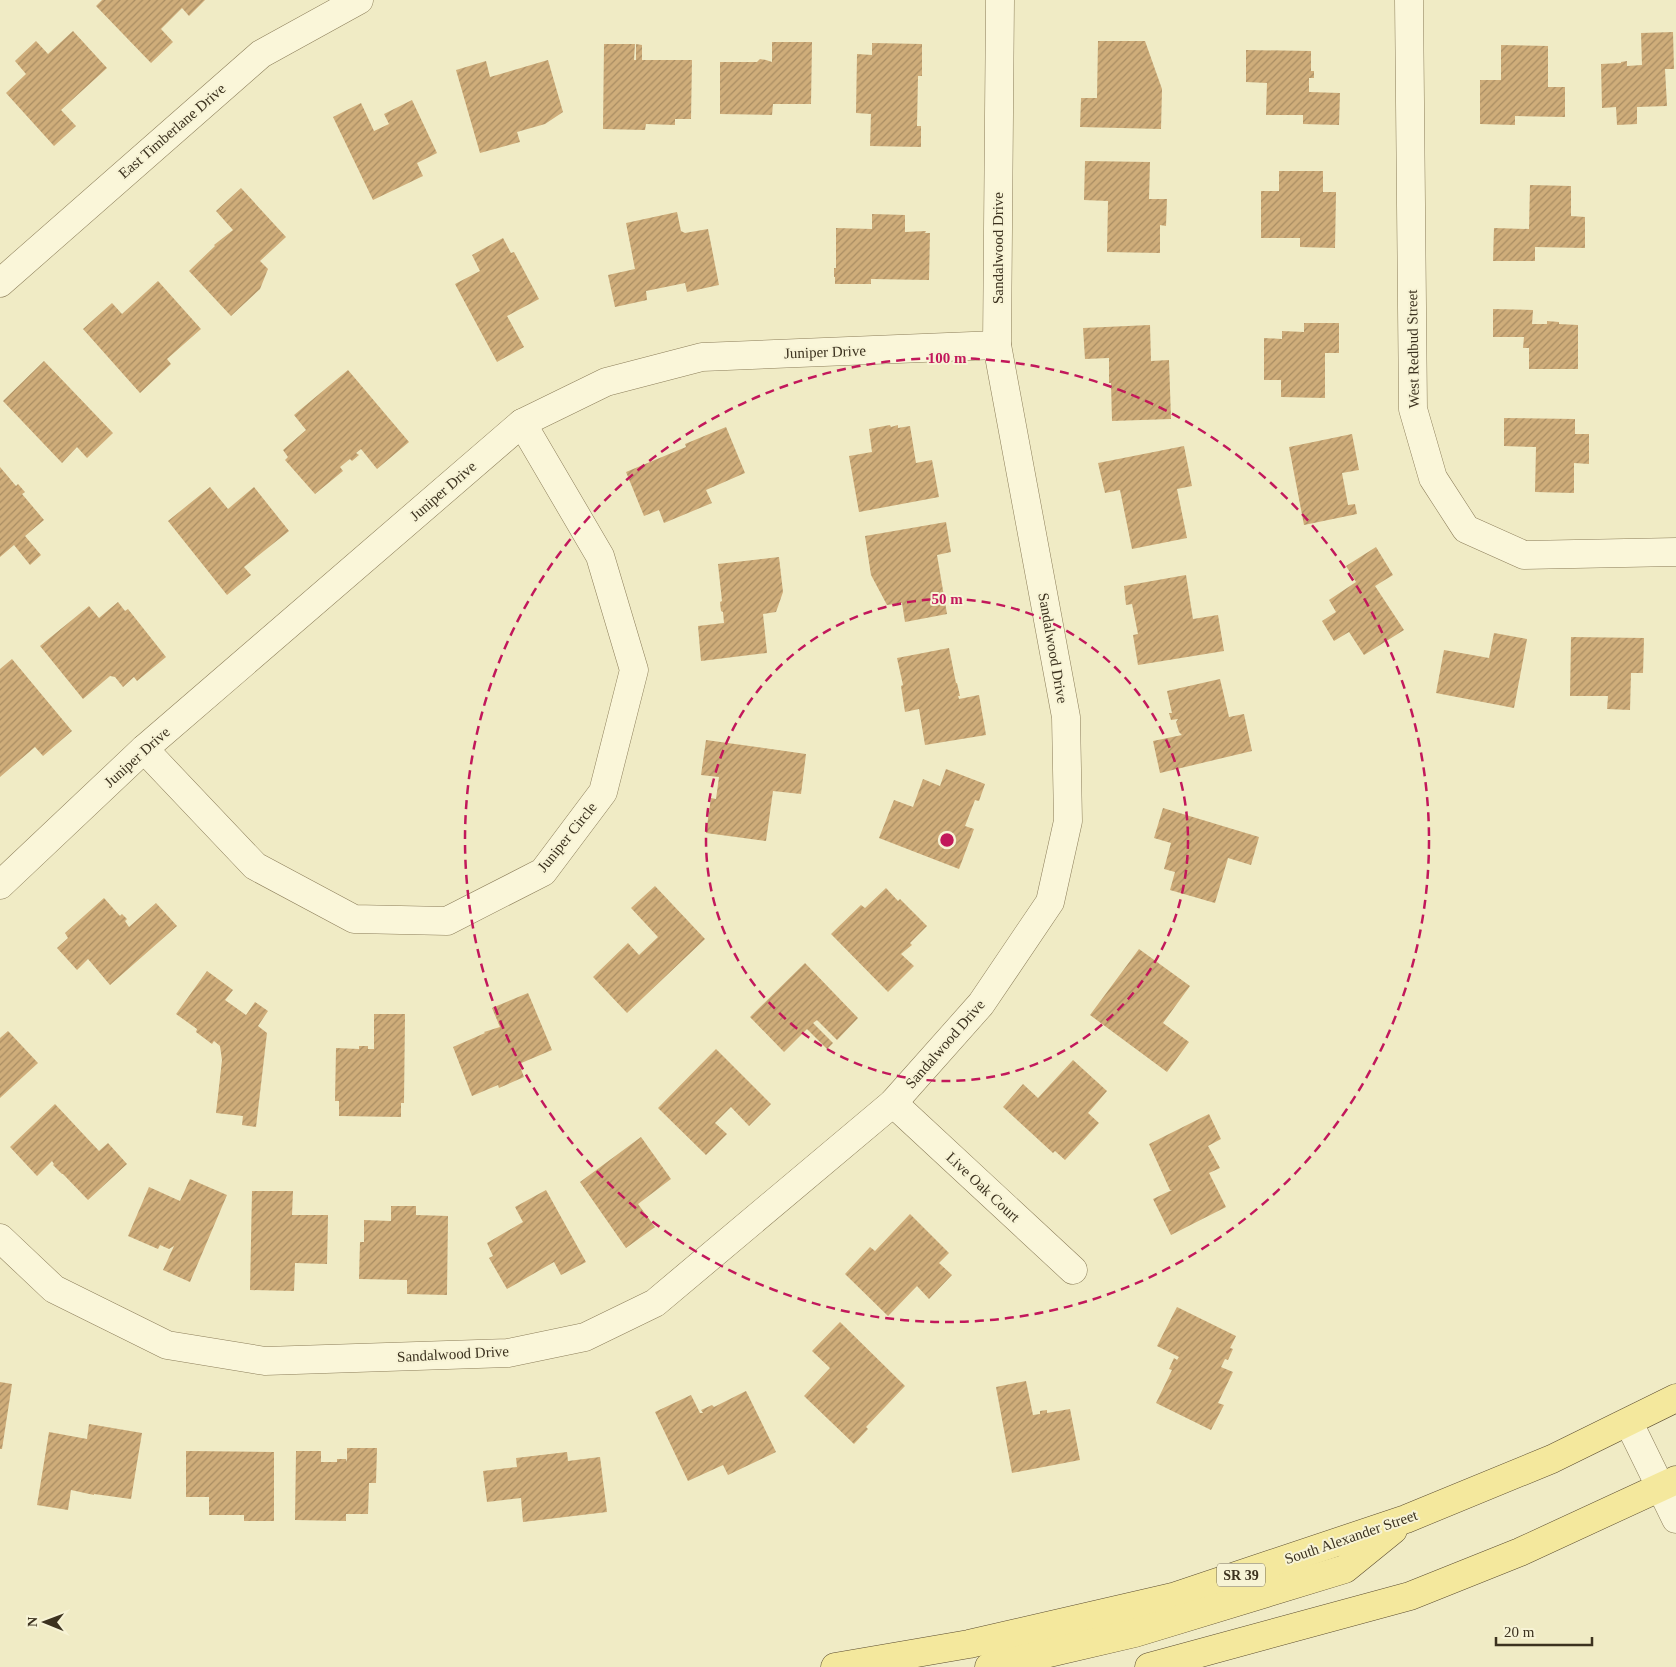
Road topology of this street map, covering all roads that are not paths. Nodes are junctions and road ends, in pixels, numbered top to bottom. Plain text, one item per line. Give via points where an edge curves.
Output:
1 (359, 0) edge
2 (1000, 0) edge
3 (1409, 0) edge
4 (0, 283) edge
5 (997, 344) junction
6 (522, 423) junction
7 (1676, 552) edge
8 (144, 749) junction
9 (0, 885) edge
10 (893, 1103) junction
11 (0, 1238) edge
12 (1073, 1270) dead end
13 (1676, 1398) edge
14 (1629, 1422) junction
15 (1668, 1484) edge
16 (1406, 1519) junction
17 (1676, 1519) edge
18 (835, 1667) edge
19 (989, 1667) edge
20 (1149, 1667) edge

1 - 4 street, East Timberlane Drive via 261,54
2 - 5 street, Sandalwood Drive
3 - 7 street, West Redbud Street via 1413,409 1433,478 1466,529 1524,555
5 - 6 street, Juniper Drive via 702,357 606,382
5 - 10 street, Sandalwood Drive via 1066,717 1068,821 1050,902 981,1004
6 - 8 street, Juniper Drive
6 - 8 street, Juniper Circle via 600,556 634,670 603,792 543,872 447,921 354,920 255,866
8 - 9 street, Juniper Drive
10 - 11 street, Sandalwood Drive via 656,1302 585,1337 508,1353 265,1361 167,1345 54,1289
10 - 12 street, Live Oak Court
13 - 14 main road, South Alexander Street / SR 39
14 - 15 street
14 - 16 main road, South Alexander Street / SR 39 via 1552,1459
15 - 17 street
15 - 20 main road via 1520,1552 1410,1596
16 - 18 main road, South Alexander Street / SR 39 via 1173,1597 969,1644
16 - 19 main road via 1345,1569 1135,1633

